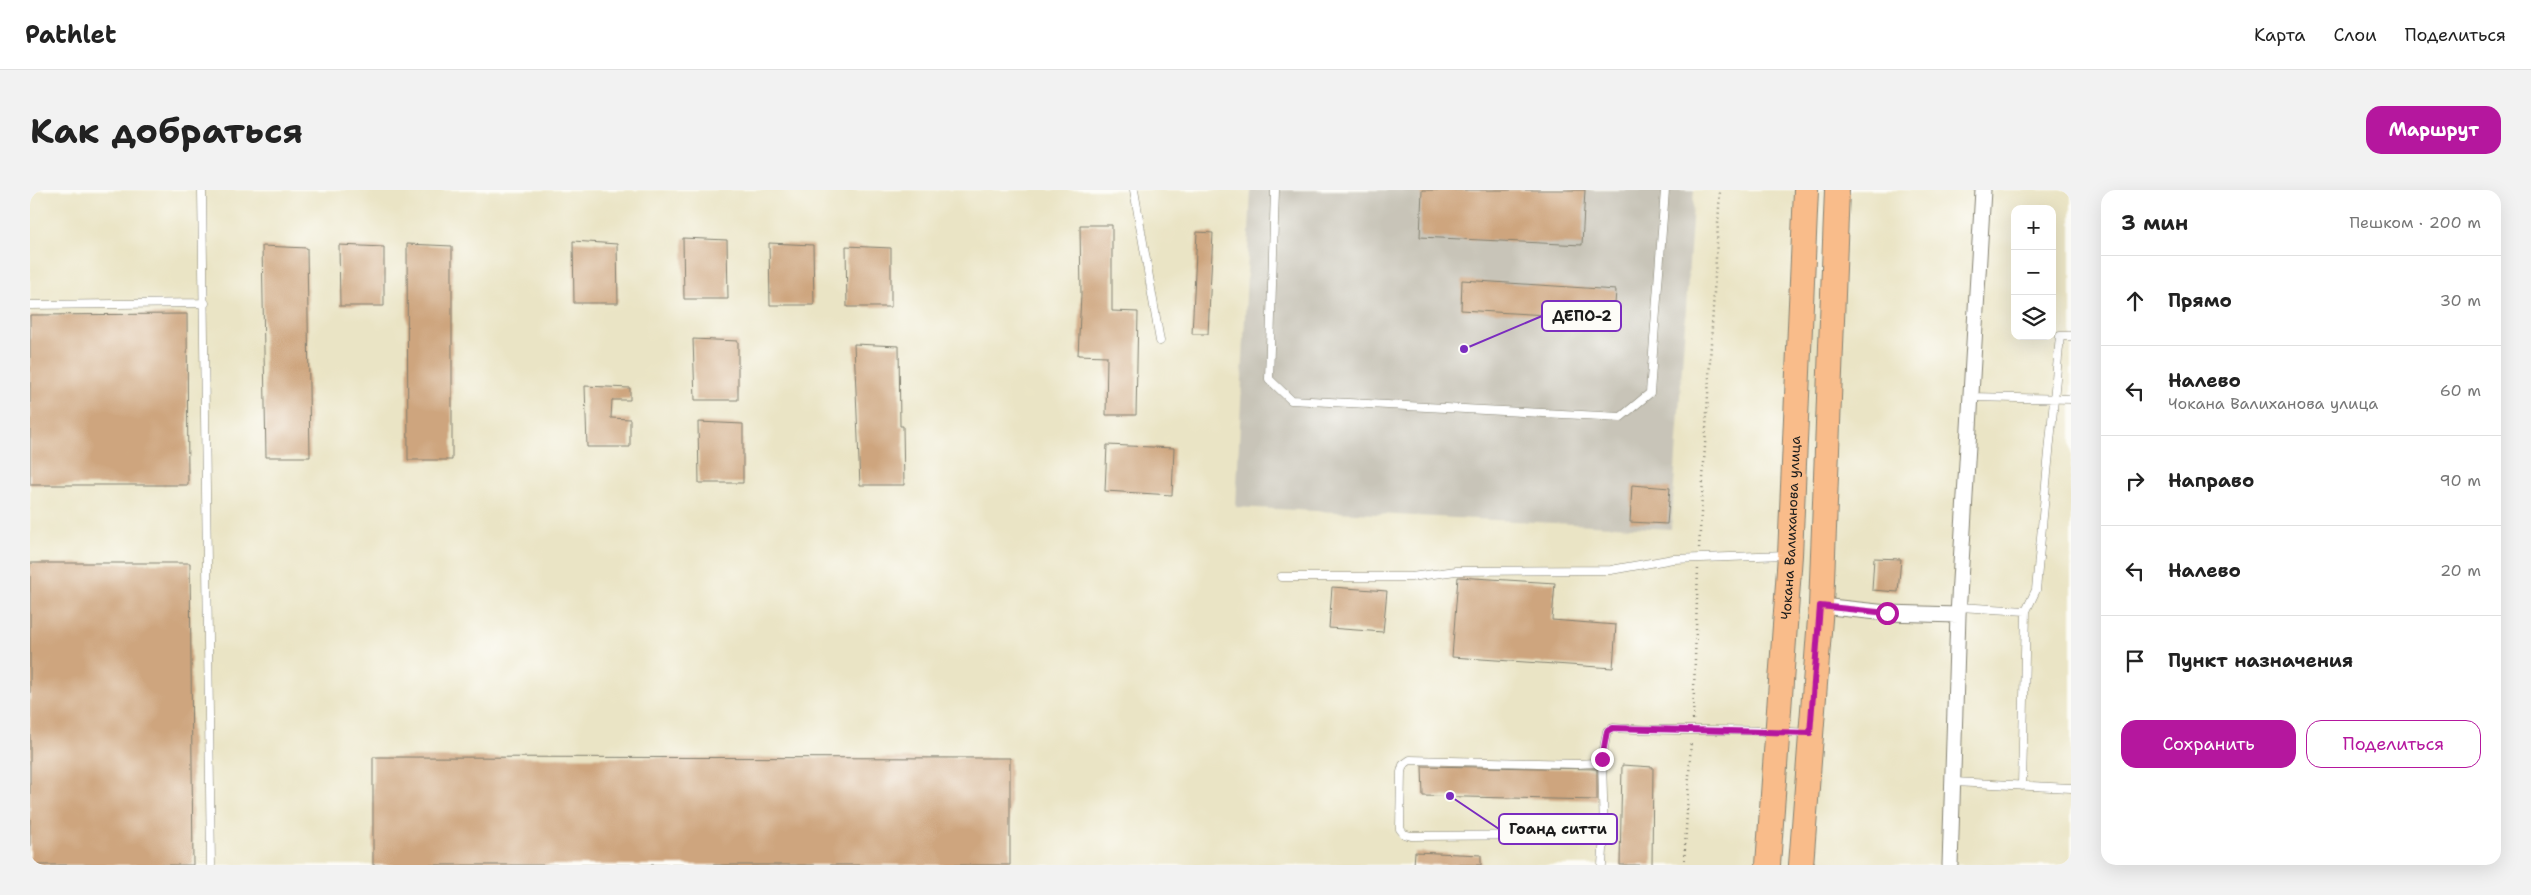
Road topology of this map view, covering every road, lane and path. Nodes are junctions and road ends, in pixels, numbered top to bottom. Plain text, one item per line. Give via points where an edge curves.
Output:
1 (202, 190) edge
2 (1134, 190) edge
3 (1275, 190) edge
4 (1665, 190) edge
5 (1720, 190) edge
6 (1806, 190) edge
7 (1837, 190) edge
8 (1983, 190) edge
9 (205, 303) junction
10 (30, 305) edge
11 (2071, 336) edge
12 (1160, 342) dead end
13 (1971, 397) junction
14 (2054, 399) junction
15 (2071, 399) edge
16 (1790, 555) junction
17 (1699, 558) junction
18 (1281, 577) dead end
19 (1820, 606) junction
20 (1958, 611) junction
21 (2026, 611) junction
22 (1692, 729) junction
23 (1777, 730) junction
24 (1810, 733) junction
25 (1602, 759) junction
26 (1954, 782) junction
27 (2022, 786) junction
28 (2071, 788) edge
29 (1604, 835) junction
30 (211, 865) edge
31 (1602, 865) edge
32 (1684, 865) edge
33 (1768, 865) edge
34 (1801, 865) edge
35 (1950, 865) edge

1 - 9 lane
2 - 12 lane
3 - 4 lane via 1270,379 1291,400 1621,417 1650,393
5 - 17 path
6 - 16 main road, Чокана Валиханова улица
7 - 19 main road
8 - 13 street
9 - 10 lane
9 - 30 lane
11 - 14 lane via 2060,336
13 - 14 lane
13 - 20 street
14 - 15 lane
14 - 21 lane via 2036,590
16 - 17 lane
16 - 23 main road, Чокана Валиханова улица
17 - 18 lane via 1673,559 1611,570 1456,572 1412,577
17 - 22 path
19 - 20 street via 1887,613
19 - 24 main road
20 - 21 lane
20 - 26 street
21 - 27 lane
22 - 23 lane
22 - 25 lane via 1613,728 1607,731
22 - 32 path
23 - 24 lane
23 - 33 main road, Чокана Валиханова улица
24 - 34 main road
25 - 29 lane
25 - 29 lane via 1577,764 1410,760 1403,765 1401,772 1400,829 1411,836
26 - 27 lane
26 - 35 street
27 - 28 lane
29 - 31 lane

